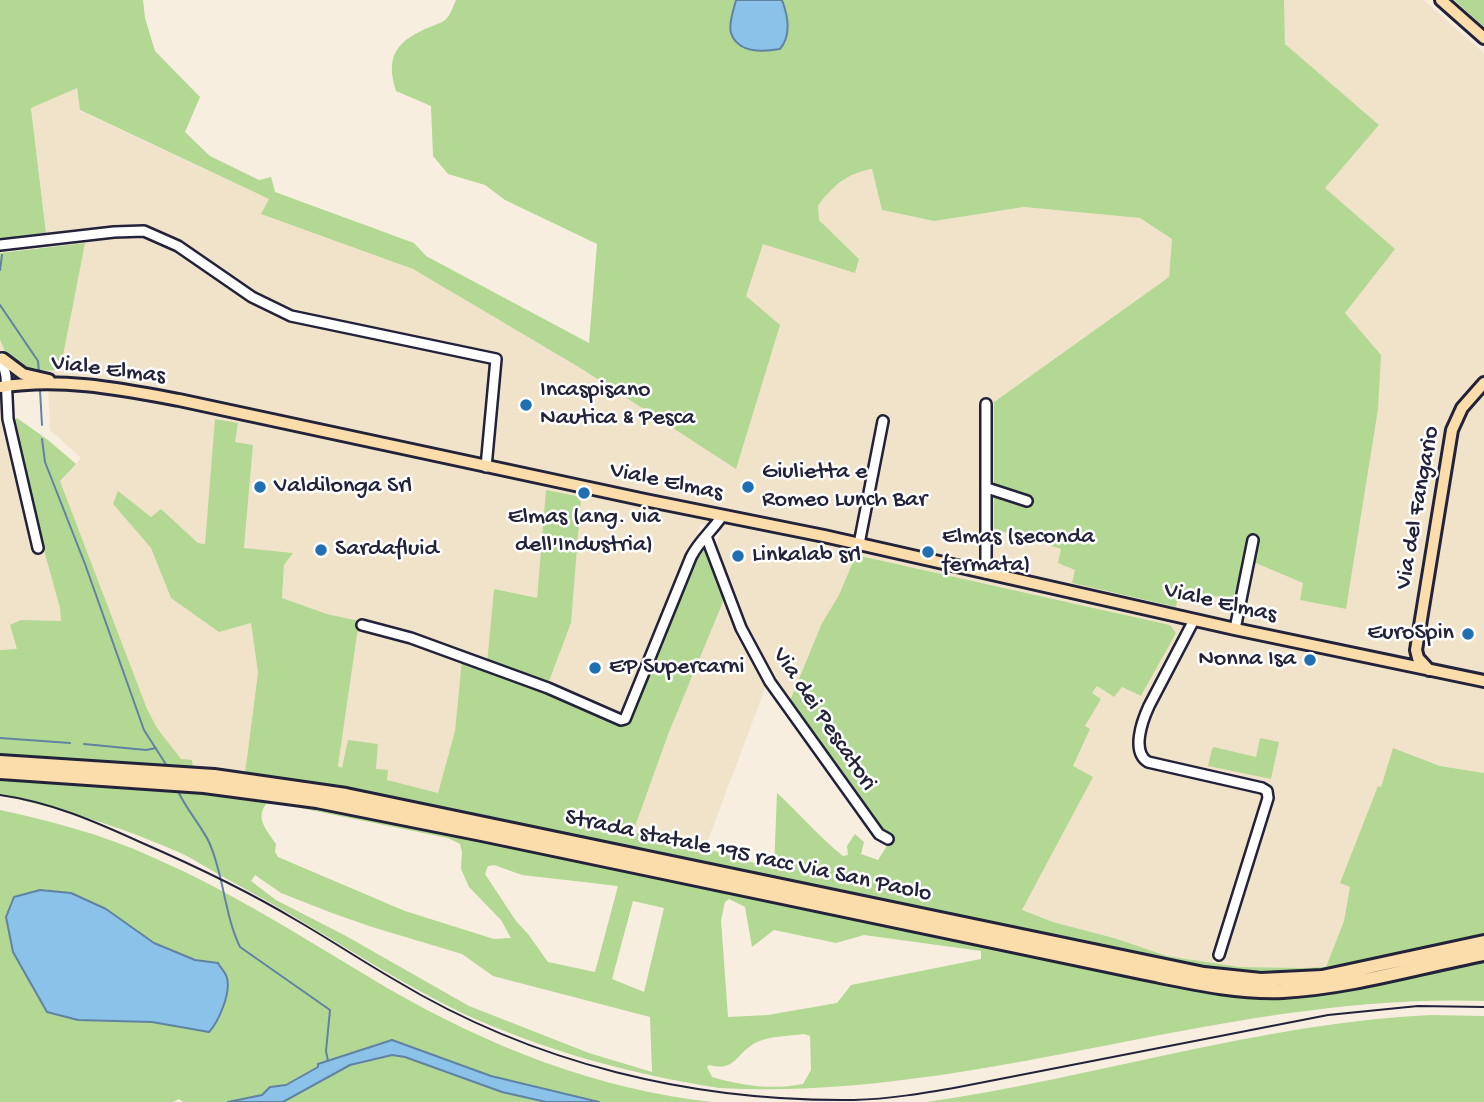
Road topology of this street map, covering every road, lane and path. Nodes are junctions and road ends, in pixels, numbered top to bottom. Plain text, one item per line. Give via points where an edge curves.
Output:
1 (1441, 0) edge
2 (1484, 38) edge
3 (0, 246) edge
4 (1, 358) edge
5 (62, 383) junction
6 (1484, 383) edge
7 (2, 384) edge
8 (986, 404) dead end
9 (883, 421) dead end
10 (486, 467) junction
11 (987, 488) junction
12 (1027, 501) dead end
13 (722, 516) junction
14 (706, 536) junction
15 (1253, 540) dead end
16 (859, 544) junction
17 (38, 548) dead end
18 (986, 573) junction
19 (1194, 620) junction
20 (362, 625) dead end
21 (1235, 629) junction
22 (1416, 650) junction
23 (1396, 664) junction
24 (1432, 671) junction
25 (1484, 681) edge
26 (0, 762) edge
27 (0, 772) edge
28 (257, 787) junction
29 (888, 839) dead end
30 (1484, 942) edge
31 (1484, 954) edge
32 (1219, 955) dead end
33 (1305, 984) junction

1 - 2 main road
3 - 10 street via 144,231 178,246 252,297 291,316 496,359
4 - 5 main road via 23,374
4 - 7 street
5 - 7 main road, Viale Elmas
5 - 10 main road, Viale Elmas via 165,398
6 - 22 main road, Via del Fangario via 1462,408 1452,430
7 - 17 street
8 - 11 street
9 - 16 street
10 - 13 main road, Viale Elmas
11 - 12 street
11 - 18 street
13 - 14 street
13 - 16 main road, Viale Elmas
14 - 20 street via 691,557 625,719 411,638
14 - 29 street, Via dei Pescatori via 741,628 770,682 879,834
15 - 21 street
16 - 18 main road, Viale Elmas
18 - 19 main road, Viale Elmas
19 - 21 main road, Viale Elmas
19 - 32 street via 1149,706 1139,748 1148,762 1267,791
21 - 23 main road, Viale Elmas
22 - 23 main road
22 - 24 main road via 1418,659
23 - 24 main road, Viale Elmas
24 - 25 main road, Viale Elmas
26 - 28 highway, Strada statale 195 racc Via San Paolo via 139,771
27 - 28 highway, Strada statale 195 racc Via San Paolo
28 - 33 highway, Strada statale 195 racc Via San Paolo via 346,795 473,820 1091,957
30 - 33 highway, Strada statale 195 racc Via San Paolo
31 - 33 highway, Strada statale 195 racc Via San Paolo via 1368,980

